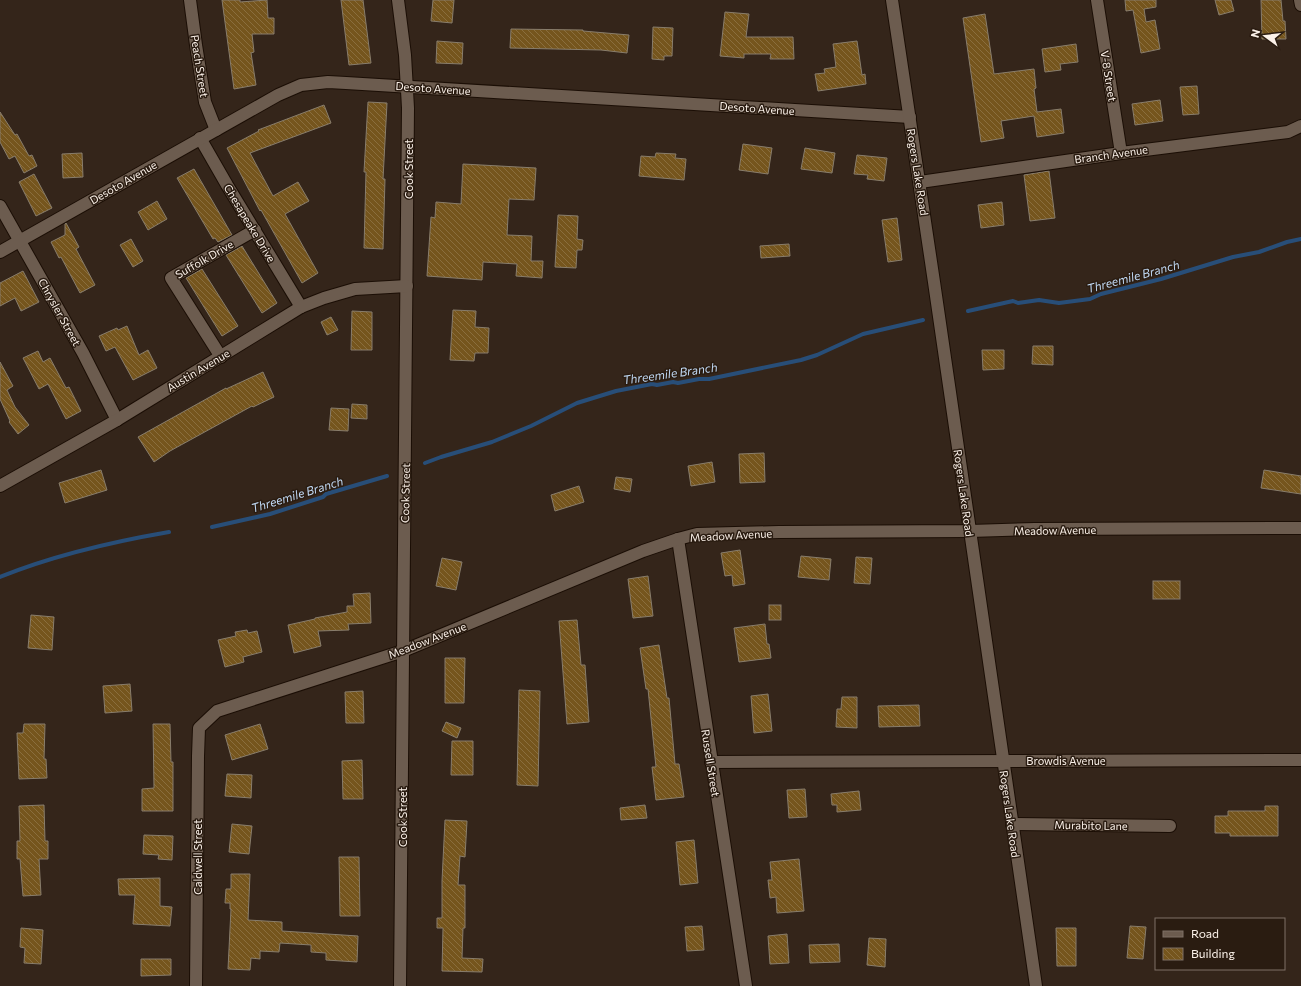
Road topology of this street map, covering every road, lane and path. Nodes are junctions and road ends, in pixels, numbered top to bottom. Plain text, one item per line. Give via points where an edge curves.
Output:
1 (190, 0) edge
2 (398, 0) edge
3 (892, 0) edge
4 (1097, 0) edge
5 (1300, 0) edge
6 (1301, 5) edge
7 (407, 86) junction
8 (910, 117) junction
9 (1301, 126) edge
10 (216, 130) junction
11 (200, 138) junction
12 (1121, 153) junction
13 (920, 182) junction
14 (0, 206) edge
15 (255, 230) junction
16 (20, 241) junction
17 (0, 252) edge
18 (407, 286) junction
19 (301, 308) junction
20 (221, 357) junction
21 (117, 420) junction
22 (0, 486) edge
23 (1301, 528) edge
24 (970, 531) junction
25 (678, 539) junction
26 (403, 651) junction
27 (200, 728) joint
28 (1002, 760) junction
29 (1301, 760) edge
30 (711, 762) junction
31 (1012, 824) junction
32 (1170, 826) dead end
33 (196, 986) edge
34 (400, 986) edge
35 (746, 986) edge
36 (1036, 986) edge

1 - 10 street, Peach Street via 205,102
2 - 7 street, Cook Street
3 - 8 street, Rogers Lake Road
4 - 12 street, V-8 Street
5 - 6 street
7 - 8 street, Desoto Avenue
7 - 10 street, Desoto Avenue via 328,82 301,85
7 - 18 street, Cook Street
8 - 13 street, Rogers Lake Road
9 - 12 street, Branch Avenue via 1288,132
10 - 11 street, Desoto Avenue
11 - 15 street, Chesapeake Drive
11 - 16 street, Desoto Avenue
12 - 13 street, Branch Avenue
13 - 24 street, Rogers Lake Road
14 - 16 street, Chrysler Street
15 - 19 street, Chesapeake Drive
15 - 20 street, Suffolk Drive via 172,278
16 - 17 street, Desoto Avenue
16 - 21 street, Chrysler Street via 83,353
18 - 19 street, Austin Avenue via 355,290 324,298
18 - 26 street, Cook Street
19 - 20 street, Austin Avenue
20 - 21 street, Austin Avenue
21 - 22 street, Austin Avenue
23 - 24 street, Meadow Avenue
24 - 25 street, Meadow Avenue via 697,534
24 - 28 street, Rogers Lake Road
25 - 26 street, Meadow Avenue via 643,551
25 - 30 street, Russell Street
26 - 27 street, Meadow Avenue via 217,711
26 - 34 street, Cook Street
27 - 33 street, Caldwell Street
28 - 29 street, Browdis Avenue
28 - 30 street, Browdis Avenue
28 - 31 street, Rogers Lake Road
30 - 35 street, Russell Street
31 - 32 street, Murabito Lane
31 - 36 street, Rogers Lake Road

